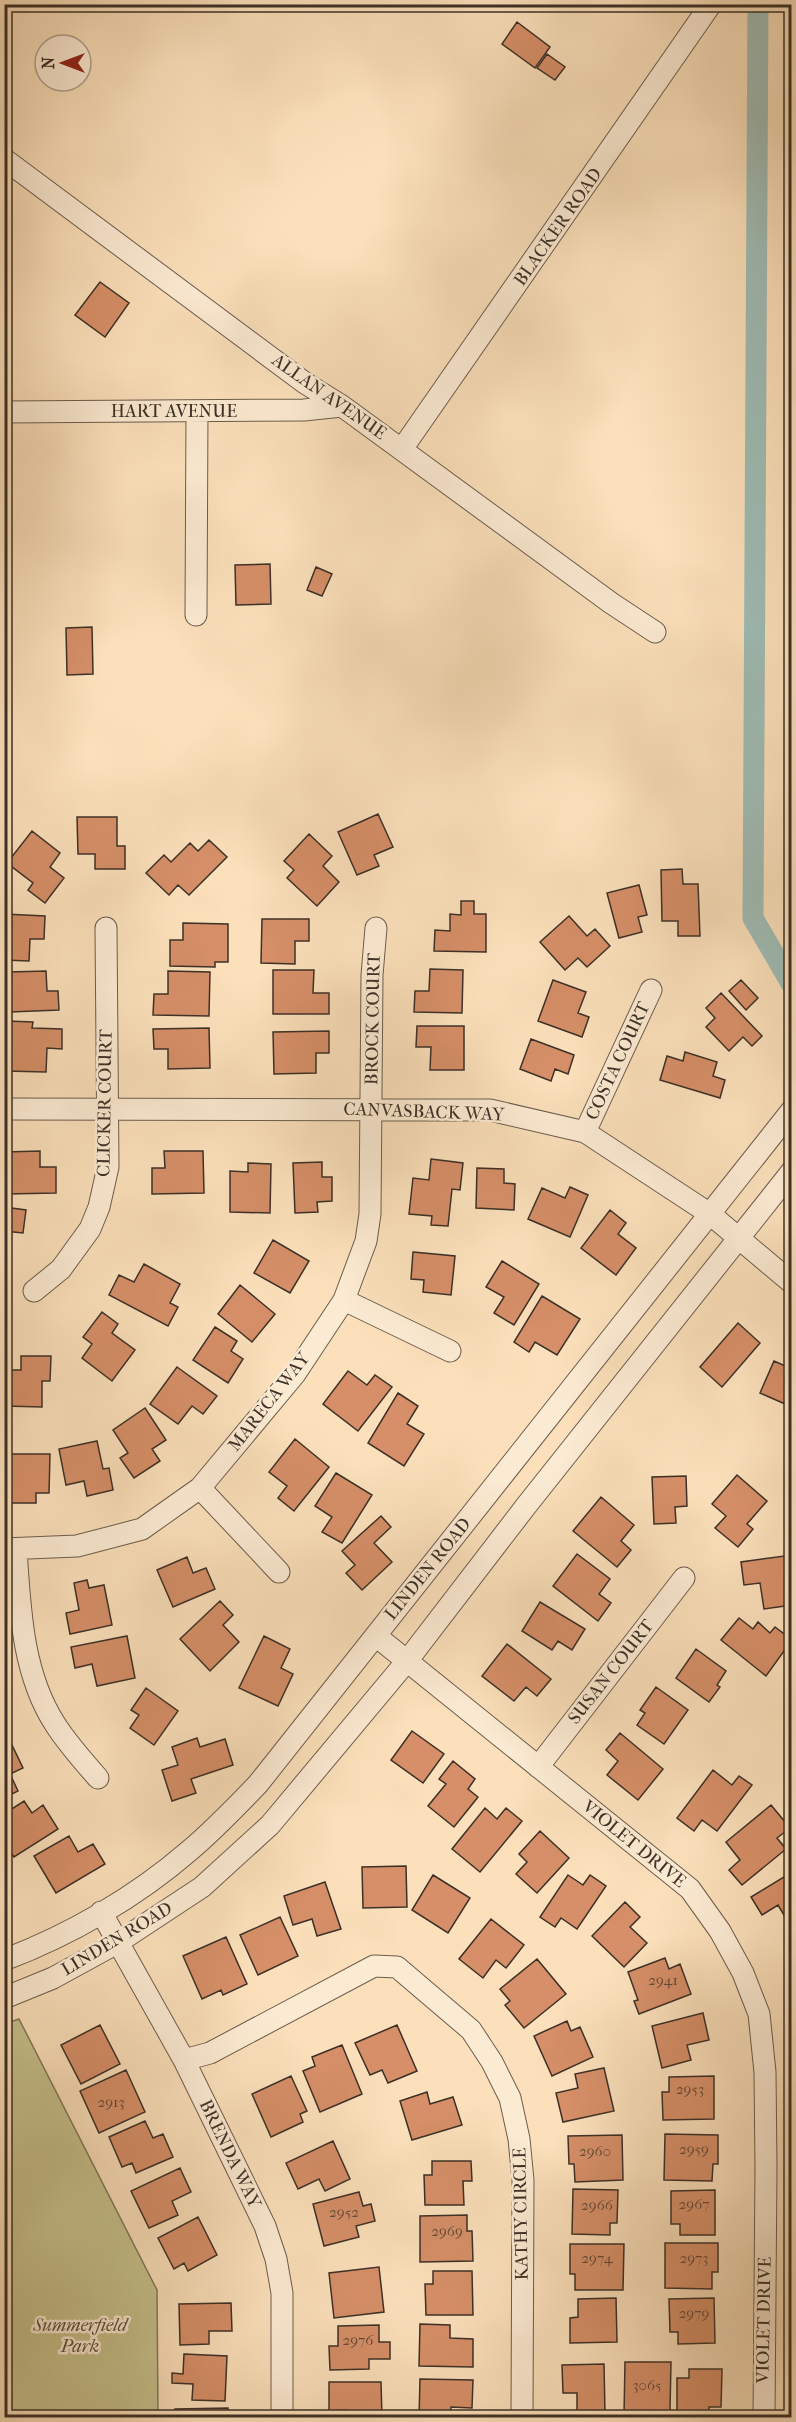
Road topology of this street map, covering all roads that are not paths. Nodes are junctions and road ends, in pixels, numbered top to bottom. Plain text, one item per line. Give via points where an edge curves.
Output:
1 (711, 4) edge
2 (4, 159) edge
3 (342, 406) junction
4 (197, 411) junction
5 (4, 412) edge
6 (402, 449) junction
7 (196, 615) dead end
8 (656, 632) dead end
9 (106, 928) dead end
10 (376, 928) dead end
11 (651, 990) dead end
12 (4, 1109) edge
13 (371, 1109) junction
14 (107, 1110) junction
15 (792, 1110) edge
16 (585, 1132) junction
17 (792, 1171) edge
18 (710, 1214) junction
19 (738, 1239) junction
20 (792, 1283) edge
21 (34, 1291) dead end
22 (344, 1300) junction
23 (450, 1351) dead end
24 (200, 1488) junction
25 (10, 1549) edge
26 (279, 1572) dead end
27 (684, 1578) dead end
28 (376, 1636) junction
29 (407, 1661) junction
30 (538, 1767) junction
31 (98, 1778) dead end
32 (101, 1912) junction
33 (117, 1944) junction
34 (4, 1960) edge
35 (4, 1998) edge
36 (184, 2060) junction
37 (282, 2418) edge
38 (522, 2418) edge
39 (764, 2418) edge

1 - 6 street, BLACKER ROAD
2 - 3 street, ALLAN AVENUE
3 - 4 street, HART AVENUE via 326,410
3 - 6 street, ALLAN AVENUE
4 - 5 street, HART AVENUE
4 - 7 street
6 - 8 street, ALLAN AVENUE
9 - 14 street, CLICKER COURT
10 - 13 street, BROCK COURT
11 - 16 street, COSTA COURT
12 - 14 street, CANVASBACK WAY
13 - 14 street, CANVASBACK WAY
13 - 16 street, CANVASBACK WAY via 490,1110
13 - 22 street, MARECA WAY via 366,1241
14 - 21 street, CLICKER COURT via 108,1167 99,1207 73,1254
15 - 18 street, LINDEN ROAD
16 - 18 street, CANVASBACK WAY
17 - 19 street, LINDEN ROAD
18 - 19 street, CANVASBACK WAY
18 - 28 street, LINDEN ROAD
19 - 20 street, CANVASBACK WAY
19 - 29 street, LINDEN ROAD
22 - 23 street
22 - 24 street, MARECA WAY via 295,1374
24 - 25 street, MARECA WAY via 142,1529 77,1546
24 - 26 street
25 - 31 street via 34,1681 54,1722
27 - 30 street, SUSAN COURT
28 - 29 street, VIOLET DRIVE
28 - 32 street, LINDEN ROAD via 258,1784 189,1852
29 - 30 street, VIOLET DRIVE
29 - 33 street, LINDEN ROAD via 270,1826 202,1887
30 - 39 street, VIOLET DRIVE via 690,1889 720,1931 759,2014 765,2072
32 - 33 street, BRENDA WAY
32 - 34 street, LINDEN ROAD via 66,1933
33 - 35 street, LINDEN ROAD via 53,1978
33 - 36 street, BRENDA WAY
36 - 37 street, BRENDA WAY via 265,2226 276,2259 282,2293
36 - 38 street, KATHY CIRCLE via 210,2053 374,1966 397,1967 471,2030 510,2098 519,2139 523,2181

